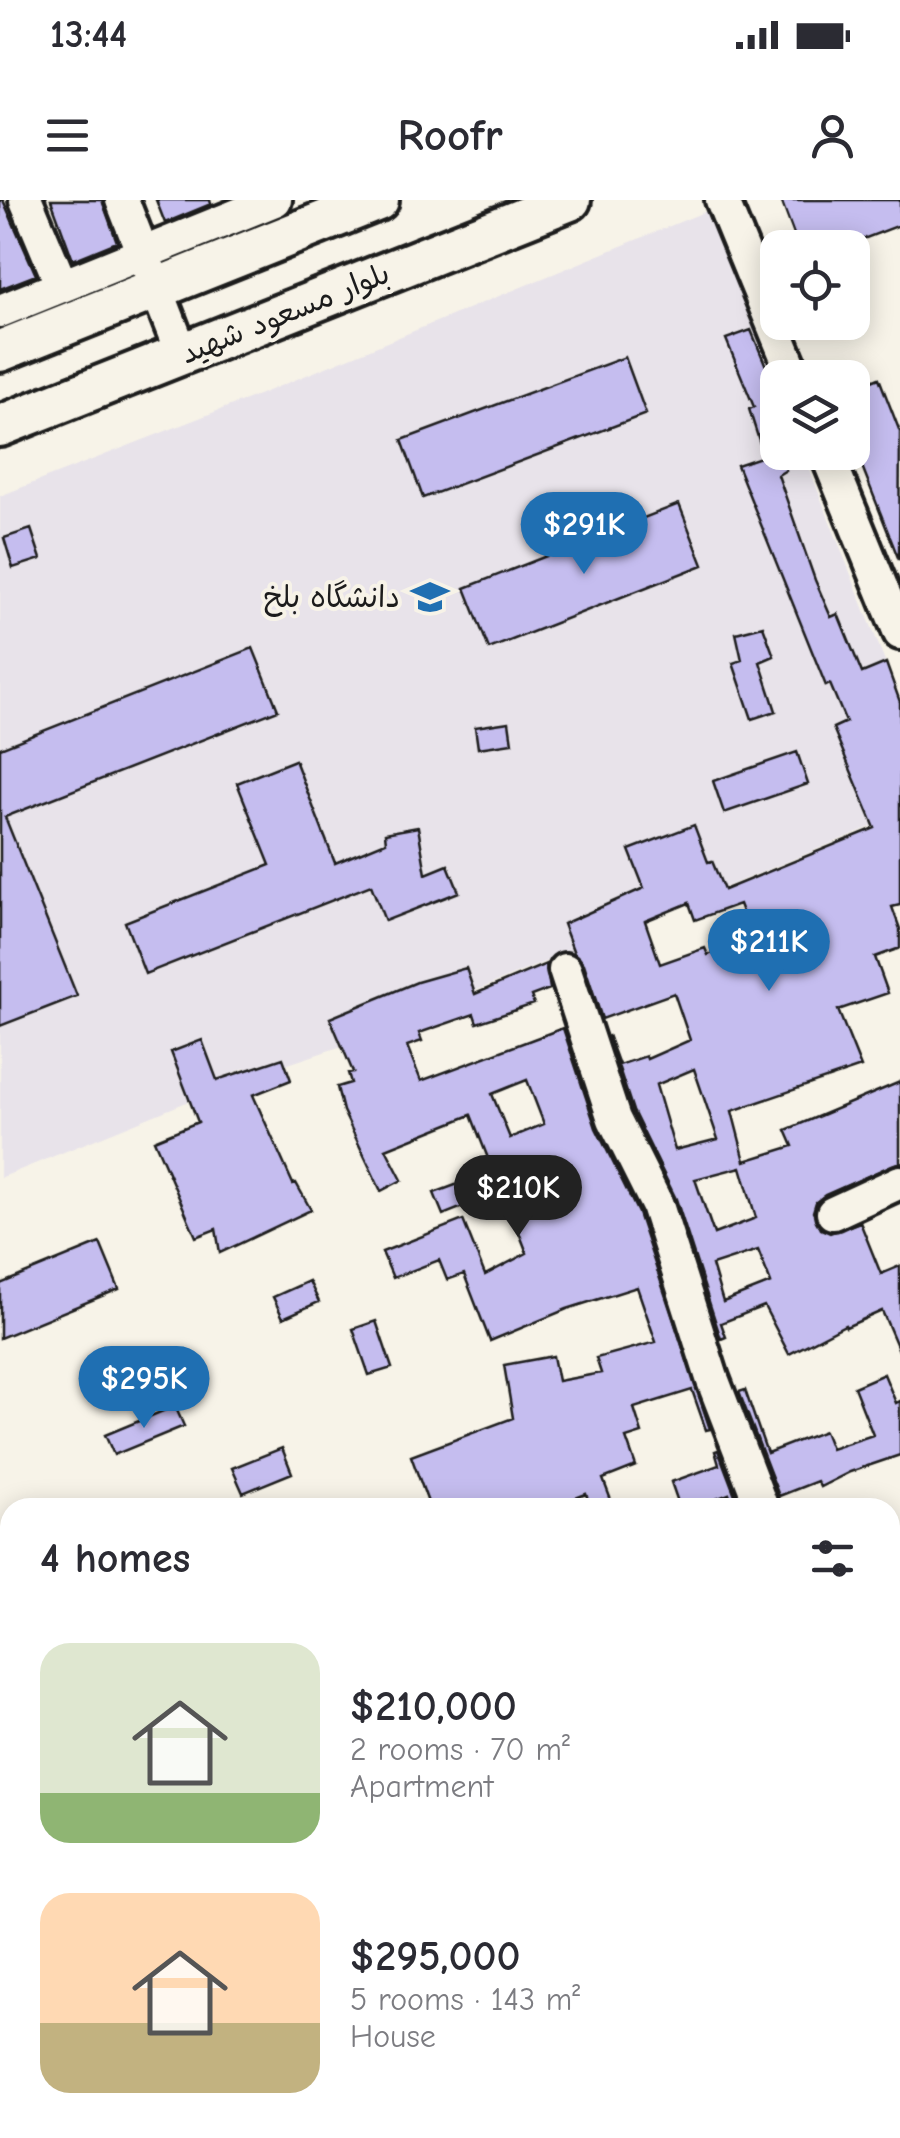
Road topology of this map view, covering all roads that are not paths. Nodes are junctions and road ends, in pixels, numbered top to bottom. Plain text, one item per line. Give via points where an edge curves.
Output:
1 (26, 200) edge
2 (122, 200) edge
3 (275, 200) edge
4 (378, 200) edge
5 (570, 200) edge
6 (722, 200) edge
7 (236, 207) edge
8 (336, 208) edge
9 (150, 271) junction
10 (62, 286) junction
11 (0, 311) edge
12 (0, 351) edge
13 (182, 354) junction
14 (788, 360) edge
15 (0, 426) edge
16 (833, 470) edge
17 (900, 633) edge
18 (565, 970) dead end
19 (900, 1182) edge
20 (833, 1213) dead end
21 (758, 1498) edge

1 - 10 street
2 - 9 street
3 - 7 street
4 - 8 main road
5 - 13 main road, بلوار مسعود شهید
6 - 14 street
7 - 9 street
8 - 9 main road
9 - 10 street
9 - 12 main road
9 - 13 street
10 - 11 street
13 - 15 main road, بلوار مسعود شهید
16 - 17 street
18 - 21 street via 614,1119 657,1205
19 - 20 street

